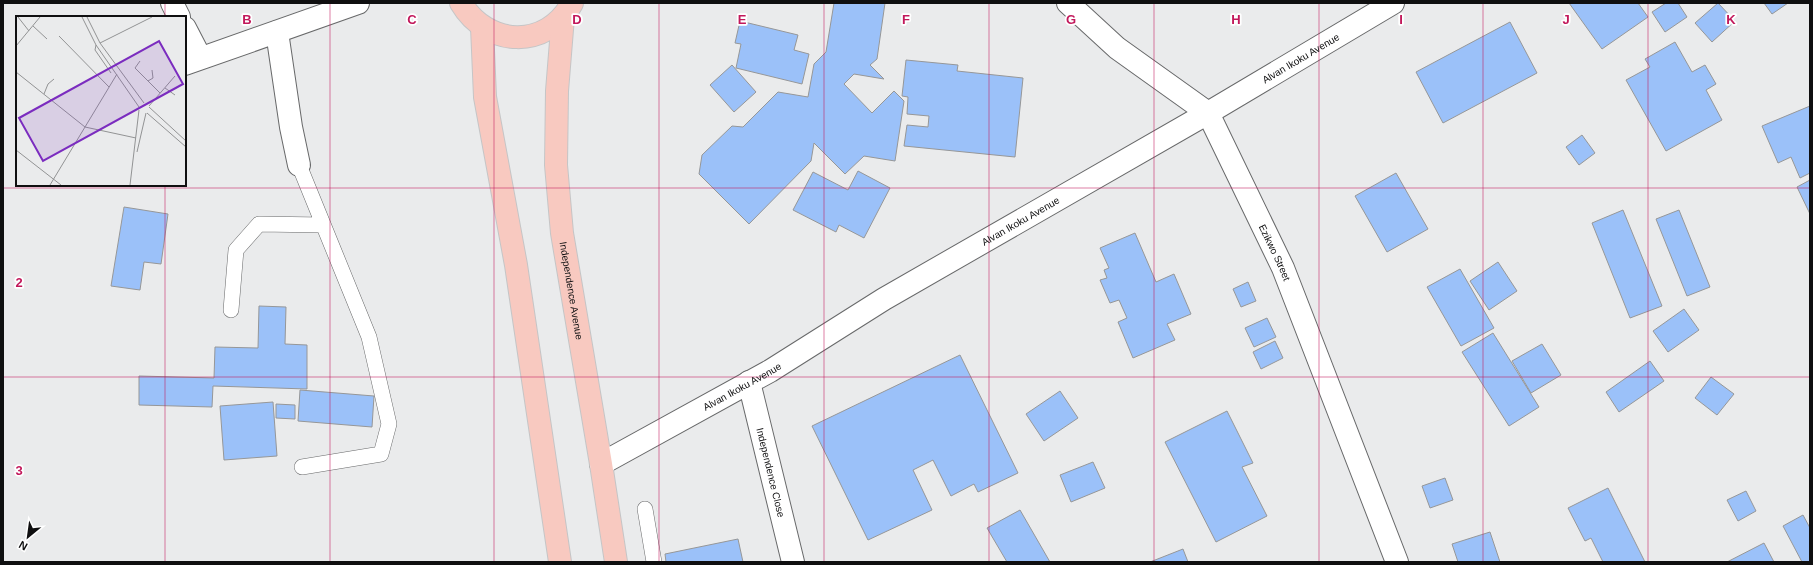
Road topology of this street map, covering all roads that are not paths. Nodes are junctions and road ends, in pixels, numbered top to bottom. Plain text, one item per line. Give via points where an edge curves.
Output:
1 (172, 3) edge
2 (358, 3) edge
3 (461, 3) edge
4 (1068, 3) edge
5 (1393, 3) edge
6 (568, 10) edge
7 (179, 16) edge
8 (482, 27) junction
9 (277, 32) junction
10 (186, 33) edge
11 (192, 60) edge
12 (1208, 113) junction
13 (299, 165) joint
14 (323, 226) junction
15 (231, 310) dead end
16 (749, 382) junction
17 (601, 464) junction
18 (302, 467) dead end
19 (645, 509) dead end
20 (560, 562) edge
21 (616, 562) edge
22 (654, 562) edge
23 (793, 562) edge
24 (1397, 562) edge

1 - 7 street
2 - 9 street
3 - 8 main road via 473,20
4 - 12 street, Ezikwo Street via 1117,48
5 - 12 street, Alvan Ikoku Avenue
6 - 8 main road via 546,31 524,38 502,36
6 - 17 main road, Independence Avenue via 557,91 556,165 562,233
8 - 20 main road via 485,97 516,265
9 - 11 street
9 - 13 street
10 - 11 street
12 - 16 street, Alvan Ikoku Avenue via 884,299
12 - 24 street, Ezikwo Street via 1283,268
13 - 14 lane
14 - 15 lane via 259,224 236,250
14 - 18 lane via 369,337 389,424 381,454
16 - 17 street, Alvan Ikoku Avenue
16 - 23 street, Independence Close
17 - 21 main road, Independence Avenue
19 - 22 lane

